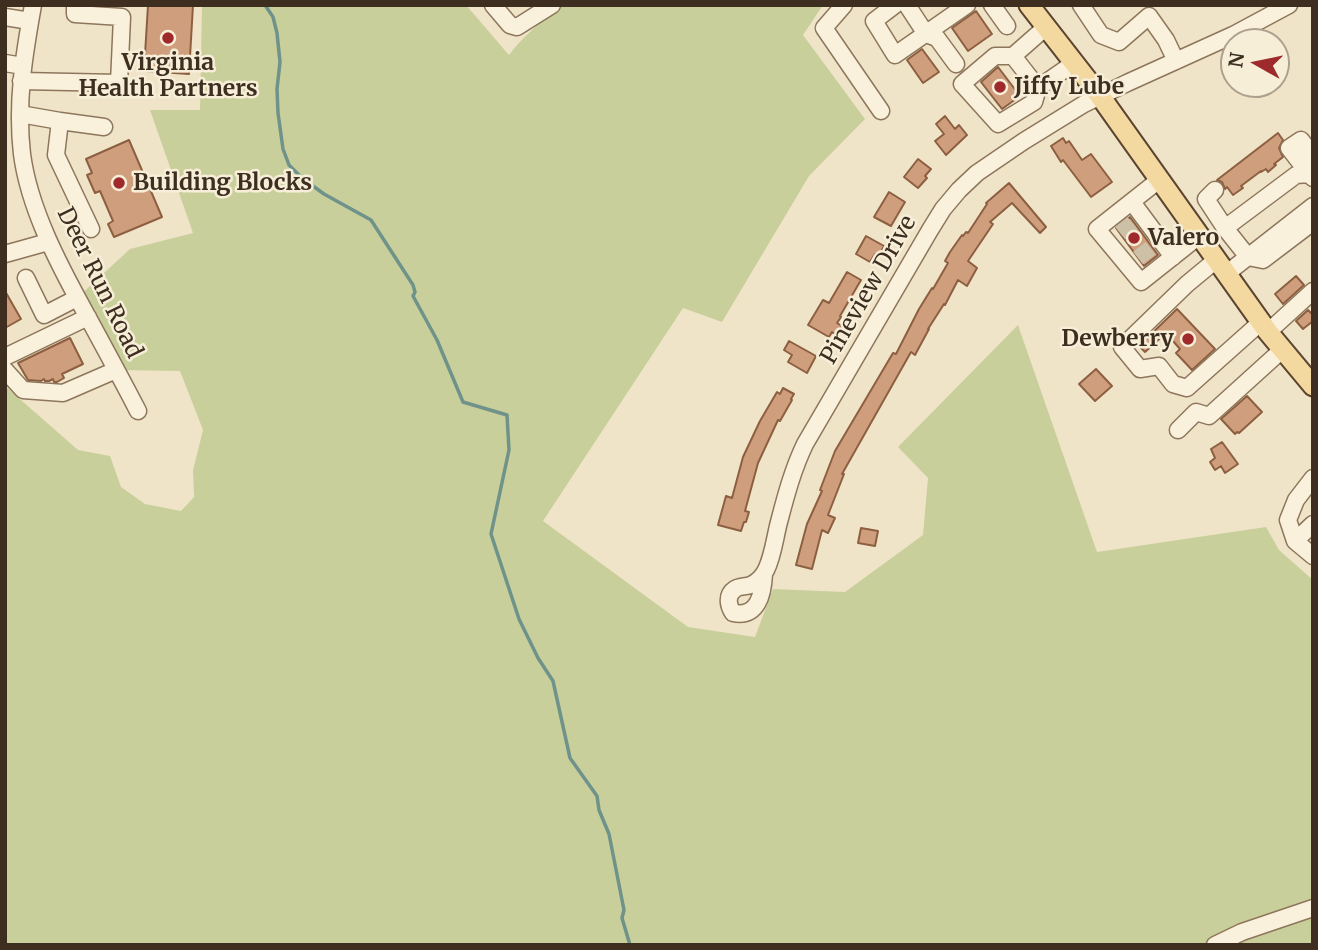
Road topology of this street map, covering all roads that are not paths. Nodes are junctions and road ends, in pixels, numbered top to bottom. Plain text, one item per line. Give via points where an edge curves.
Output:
1 (75, 5) edge
2 (493, 5) edge
3 (552, 5) edge
4 (844, 5) edge
5 (895, 5) edge
6 (907, 5) edge
7 (967, 5) edge
8 (992, 5) edge
9 (1081, 5) edge
10 (1289, 5) edge
11 (1037, 12) edge
12 (32, 13) edge
13 (5, 16) edge
14 (1007, 26) dead end
15 (926, 34) junction
16 (1013, 56) junction
17 (1176, 61) junction
18 (5, 63) edge
19 (1074, 63) junction
20 (956, 64) dead end
21 (22, 73) junction
22 (1036, 95) junction
23 (1100, 96) junction
24 (881, 111) dead end
25 (20, 114) junction
26 (60, 121) junction
27 (1049, 126) junction
28 (104, 127) dead end
29 (23, 156) junction
30 (1313, 156) edge
31 (5, 158) edge
32 (1311, 176) edge
33 (1159, 180) junction
34 (1215, 190) dead end
35 (1313, 206) edge
36 (1137, 212) junction
37 (1313, 222) edge
38 (1225, 228) junction
39 (91, 229) dead end
40 (1199, 236) junction
41 (48, 242) junction
42 (5, 254) edge
43 (1173, 257) junction
44 (1248, 257) junction
45 (1221, 267) junction
46 (26, 278) dead end
47 (1313, 290) edge
48 (77, 298) junction
49 (88, 317) junction
50 (1265, 327) junction
51 (1283, 349) junction
52 (5, 358) edge
53 (5, 370) edge
54 (116, 370) junction
55 (1313, 386) edge
56 (138, 411) dead end
57 (1178, 430) dead end
58 (1313, 478) edge
59 (1313, 524) edge
60 (1296, 541) junction
61 (1313, 556) edge
62 (764, 574) dead end
63 (1313, 908) edge
64 (1215, 945) edge

1 - 21 street via 75,15 122,17 118,83
2 - 3 street via 517,27
4 - 24 street via 824,28
5 - 15 street via 874,21 895,55
6 - 15 street
7 - 15 street
8 - 14 street
9 - 17 street via 1101,35 1119,41 1149,16
10 - 17 street, Pineview Drive
11 - 16 street
11 - 19 main road
12 - 13 street
12 - 21 street, Deer Run Road
15 - 20 street via 937,38
16 - 22 street
16 - 22 street via 995,56 962,84 998,124
17 - 23 street, Pineview Drive
18 - 21 street
19 - 22 street
19 - 23 main road
21 - 25 street, Deer Run Road
22 - 27 street
23 - 27 street, Pineview Drive
23 - 33 main road
25 - 26 street
25 - 29 street, Deer Run Road
26 - 28 street
26 - 39 street via 57,155
27 - 62 street, Pineview Drive via 977,173 951,199 930,230 805,444
29 - 31 street
29 - 41 street, Deer Run Road
30 - 32 street via 1301,140 1289,148
32 - 38 street via 1296,175
33 - 36 street
33 - 40 main road
34 - 38 street via 1206,199
35 - 44 street
36 - 43 street
36 - 43 street via 1097,229 1114,238 1133,262 1141,282
37 - 44 street via 1263,260
38 - 44 street
40 - 43 street
40 - 45 main road
41 - 42 street
41 - 48 street, Deer Run Road
44 - 45 street
45 - 50 main road
45 - 50 street via 1187,284 1122,347 1140,369 1159,366 1173,384 1186,388
46 - 48 street via 44,315
47 - 50 street
48 - 49 street, Deer Run Road
49 - 52 street
49 - 54 street, Deer Run Road
50 - 51 main road
51 - 55 main road
51 - 57 street via 1209,416 1196,412
53 - 54 street via 23,390 63,393
54 - 56 street, Deer Run Road
58 - 60 street via 1288,520
59 - 60 street
60 - 61 street
63 - 64 street

